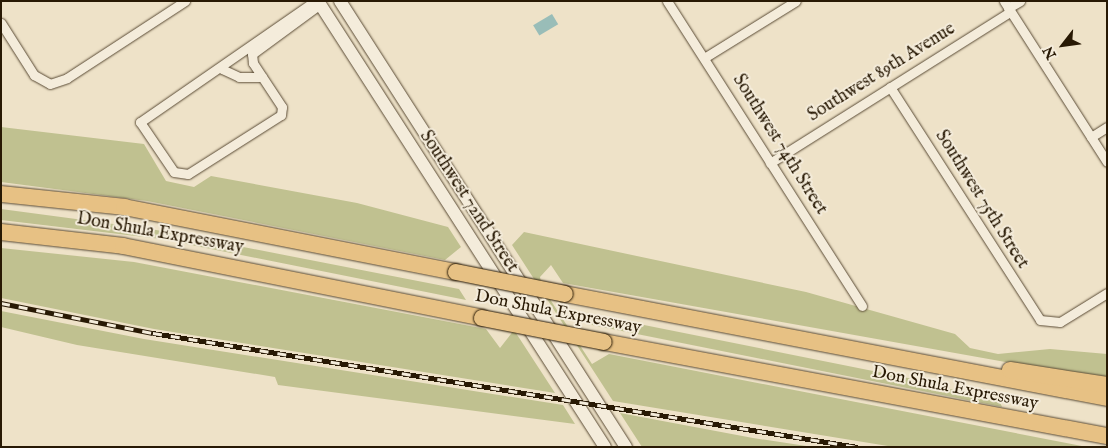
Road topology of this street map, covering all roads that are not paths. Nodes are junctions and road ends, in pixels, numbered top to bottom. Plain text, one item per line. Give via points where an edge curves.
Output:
1 (185, 1) edge
2 (340, 1) edge
3 (668, 1) edge
4 (796, 1) edge
5 (1020, 1) edge
6 (318, 2) edge
7 (1007, 7) edge
8 (1, 24) edge
9 (372, 50) junction
10 (704, 58) junction
11 (356, 61) junction
12 (222, 69) junction
13 (262, 77) junction
14 (890, 87) junction
15 (1107, 127) edge
16 (1091, 137) junction
17 (1107, 162) edge
18 (770, 163) junction
19 (456, 180) junction
20 (440, 189) junction
21 (1, 194) edge
22 (1, 232) edge
23 (1107, 293) edge
24 (862, 306) dead end
25 (894, 359) junction
26 (1107, 384) edge
27 (1107, 398) edge
28 (1107, 436) edge
29 (604, 447) edge
30 (626, 447) edge

1 - 8 street via 66,78 45,84 31,70
2 - 9 main road, Southwest 72nd Street
3 - 10 street, Southwest 74th Street
4 - 10 street
5 - 7 street, Southwest 89th Avenue
6 - 11 main road, Southwest 72nd Street
6 - 12 street via 253,42
6 - 13 street via 261,43 252,59
7 - 14 street, Southwest 89th Avenue
7 - 16 street
9 - 11 main road
9 - 19 main road, Southwest 72nd Street
10 - 18 street, Southwest 74th Street
11 - 20 main road, Southwest 72nd Street
12 - 13 street via 239,77
12 - 13 street via 140,122 178,174 188,174 280,115 282,107
14 - 18 street, Southwest 89th Avenue
14 - 23 street, Southwest 75th Street via 1035,315 1050,324
15 - 16 street
16 - 17 street
18 - 24 street, Southwest 74th Street
19 - 20 main road
19 - 30 main road, Southwest 72nd Street
20 - 29 main road, Southwest 72nd Street
21 - 25 highway, Don Shula Expressway, bridge via 124,207
22 - 28 highway, Don Shula Expressway, bridge via 142,250 604,342
25 - 26 highway via 917,355
25 - 27 highway, Don Shula Expressway

